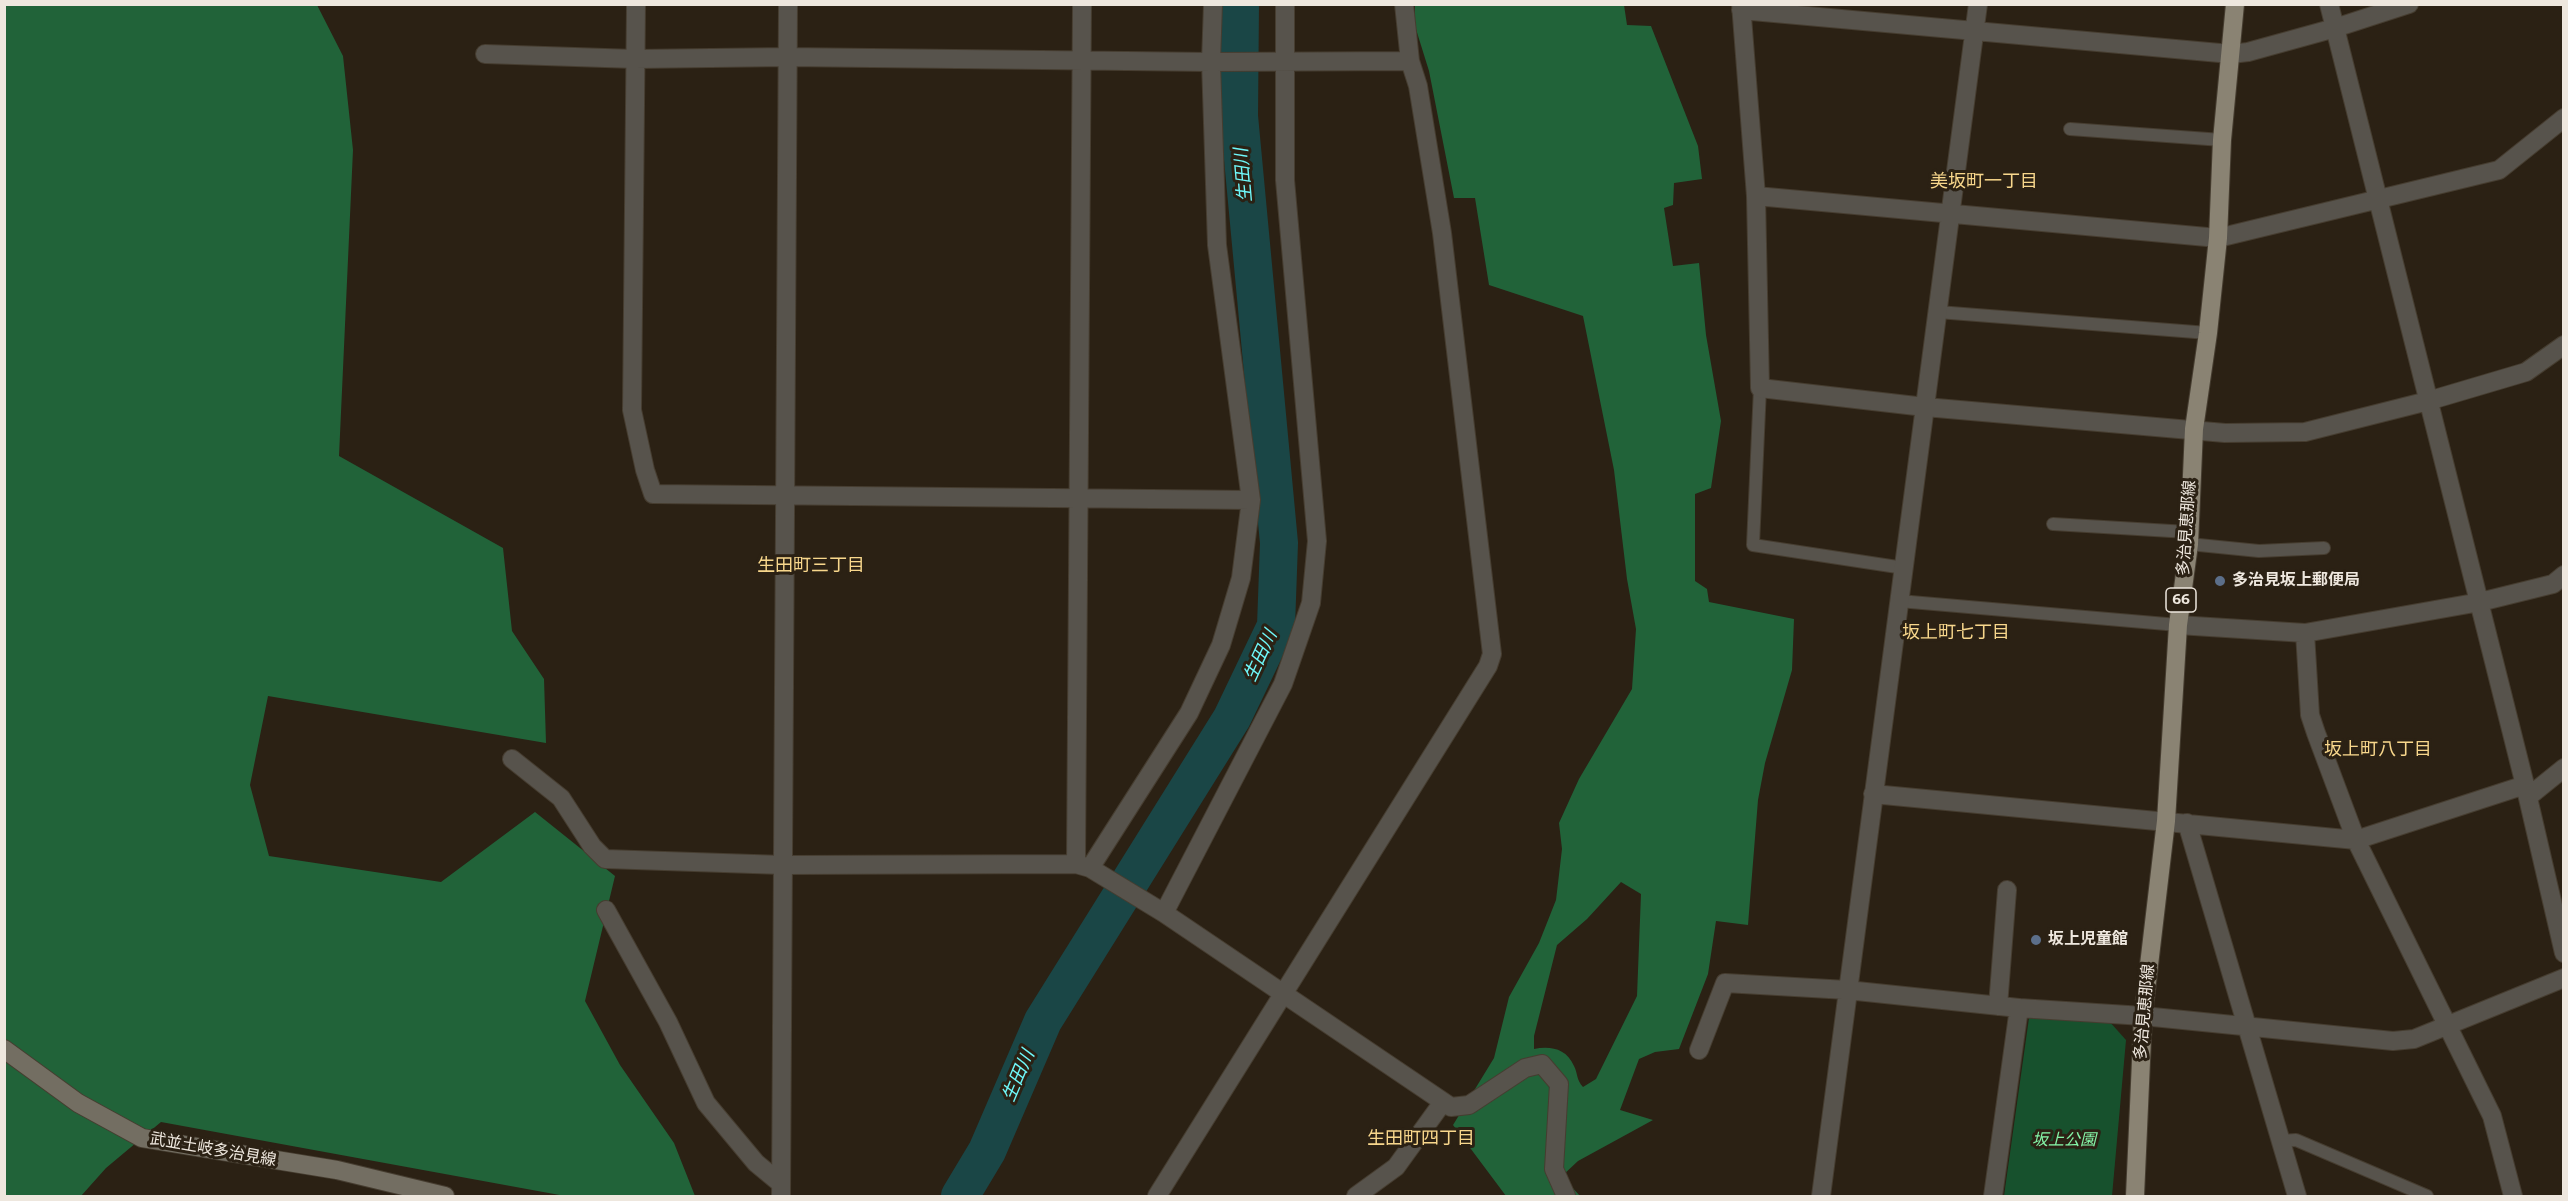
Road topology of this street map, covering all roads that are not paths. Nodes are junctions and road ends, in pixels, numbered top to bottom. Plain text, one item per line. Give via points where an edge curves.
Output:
1 (636, 4) edge
2 (788, 4) edge
3 (1082, 4) edge
4 (1213, 4) edge
5 (1285, 4) edge
6 (1404, 4) edge
7 (1978, 4) edge
8 (2235, 4) edge
9 (2330, 4) edge
10 (2409, 4) edge
11 (1741, 7) edge
12 (2336, 28) junction
13 (1976, 32) junction
14 (485, 54) dead end
15 (2231, 54) junction
16 (787, 57) junction
17 (635, 59) junction
18 (1082, 60) junction
19 (1287, 61) junction
20 (1410, 61) junction
21 (1212, 62) junction
22 (2564, 118) edge
23 (2070, 129) dead end
24 (2222, 140) junction
25 (1756, 196) junction
26 (2378, 199) junction
27 (1950, 215) junction
28 (2218, 238) junction
29 (1938, 312) junction
30 (2208, 333) junction
31 (2561, 354) edge
32 (1760, 388) junction
33 (2428, 401) junction
34 (1925, 407) junction
35 (2194, 429) junction
36 (786, 495) junction
37 (1077, 497) junction
38 (1251, 500) junction
39 (2053, 524) dead end
40 (2188, 538) junction
41 (2324, 548) dead end
42 (1904, 567) junction
43 (2560, 586) edge
44 (1899, 601) junction
45 (2480, 602) junction
46 (2178, 625) junction
47 (2305, 633) junction
48 (512, 759) dead end
49 (2564, 768) edge
50 (2527, 791) junction
51 (1874, 794) junction
52 (2166, 821) junction
53 (2187, 823) junction
54 (2356, 840) junction
55 (783, 865) junction
56 (1083, 866) junction
57 (2007, 890) dead end
58 (606, 909) dead end
59 (1164, 913) junction
60 (2564, 953) edge
61 (2564, 978) edge
62 (1847, 990) junction
63 (1284, 993) junction
64 (1998, 1006) junction
65 (2019, 1008) junction
66 (2143, 1016) junction
67 (2246, 1026) junction
68 (2448, 1026) junction
69 (4, 1049) edge
70 (1698, 1050) dead end
71 (1443, 1102) junction
72 (2280, 1141) junction
73 (780, 1189) edge
74 (1167, 1192) edge
75 (445, 1197) edge
76 (1356, 1197) edge
77 (1566, 1197) edge
78 (1821, 1197) edge
79 (1993, 1197) edge
80 (2135, 1197) edge
81 (2297, 1197) edge
82 (2427, 1197) edge
83 (2513, 1197) edge

1 - 17 street
2 - 16 street
3 - 18 street
4 - 21 street
5 - 19 street
6 - 20 street
7 - 13 street
8 - 15 main road, 多治見恵那線 / 66
9 - 12 street
10 - 12 street
11 - 13 street
11 - 25 street
12 - 15 street
12 - 26 street
13 - 15 street
13 - 27 street
14 - 17 street
15 - 24 main road, 多治見恵那線 / 66
16 - 17 street
16 - 18 street
16 - 36 street
17 - 36 street via 632,411 645,470 654,494
18 - 21 street
18 - 37 street
19 - 20 street
19 - 21 street
19 - 59 street via 1285,180 1317,541 1311,603 1283,684
20 - 63 street via 1419,86 1442,233 1492,654
21 - 38 street via 1217,244
22 - 26 street via 2499,170
23 - 24 lane
24 - 28 main road, 多治見恵那線 / 66
25 - 27 street
25 - 32 street
26 - 28 street
26 - 33 street
27 - 28 street
27 - 29 street
28 - 30 main road, 多治見恵那線 / 66
29 - 30 lane
29 - 34 street
30 - 35 main road, 多治見恵那線 / 66
31 - 33 street via 2526,372
32 - 34 street
32 - 42 lane via 1753,545
33 - 35 street via 2305,432 2224,433
33 - 45 street
34 - 35 street
34 - 42 street
35 - 40 main road, 多治見恵那線 / 66
36 - 37 street
36 - 55 street
37 - 38 street
37 - 56 street
38 - 56 street via 1241,578 1221,645 1189,713
39 - 40 lane
40 - 41 lane via 2259,550
40 - 46 main road, 多治見恵那線 / 66
42 - 44 street
43 - 45 street
44 - 46 lane
44 - 51 street
45 - 47 street
45 - 50 street
46 - 47 street
46 - 52 main road, 多治見恵那線 / 66
47 - 54 street via 2310,715
48 - 55 street via 561,798 604,860
49 - 50 street
50 - 54 street
50 - 60 street
51 - 52 street
51 - 62 street
52 - 53 street
52 - 66 main road, 多治見恵那線 / 66
53 - 54 street
53 - 67 street
54 - 68 street
55 - 56 street
55 - 73 street
56 - 59 street
57 - 64 street
58 - 73 street via 668,1022 706,1103
59 - 63 street
61 - 68 street
62 - 64 street
62 - 70 street via 1725,983
62 - 78 street
63 - 71 street
63 - 74 street
64 - 65 street
65 - 66 street
65 - 79 street
66 - 67 street
66 - 80 main road, 多治見恵那線 / 66
67 - 68 street via 2393,1041 2414,1039
67 - 72 street
68 - 83 street via 2492,1116
69 - 75 main road, 武並土岐多治見線 via 78,1103 142,1138 337,1170
71 - 76 street via 1396,1167
71 - 77 street via 1451,1107 1469,1105 1525,1068 1542,1064 1559,1084 1554,1169
72 - 81 street
72 - 82 lane via 2296,1140

